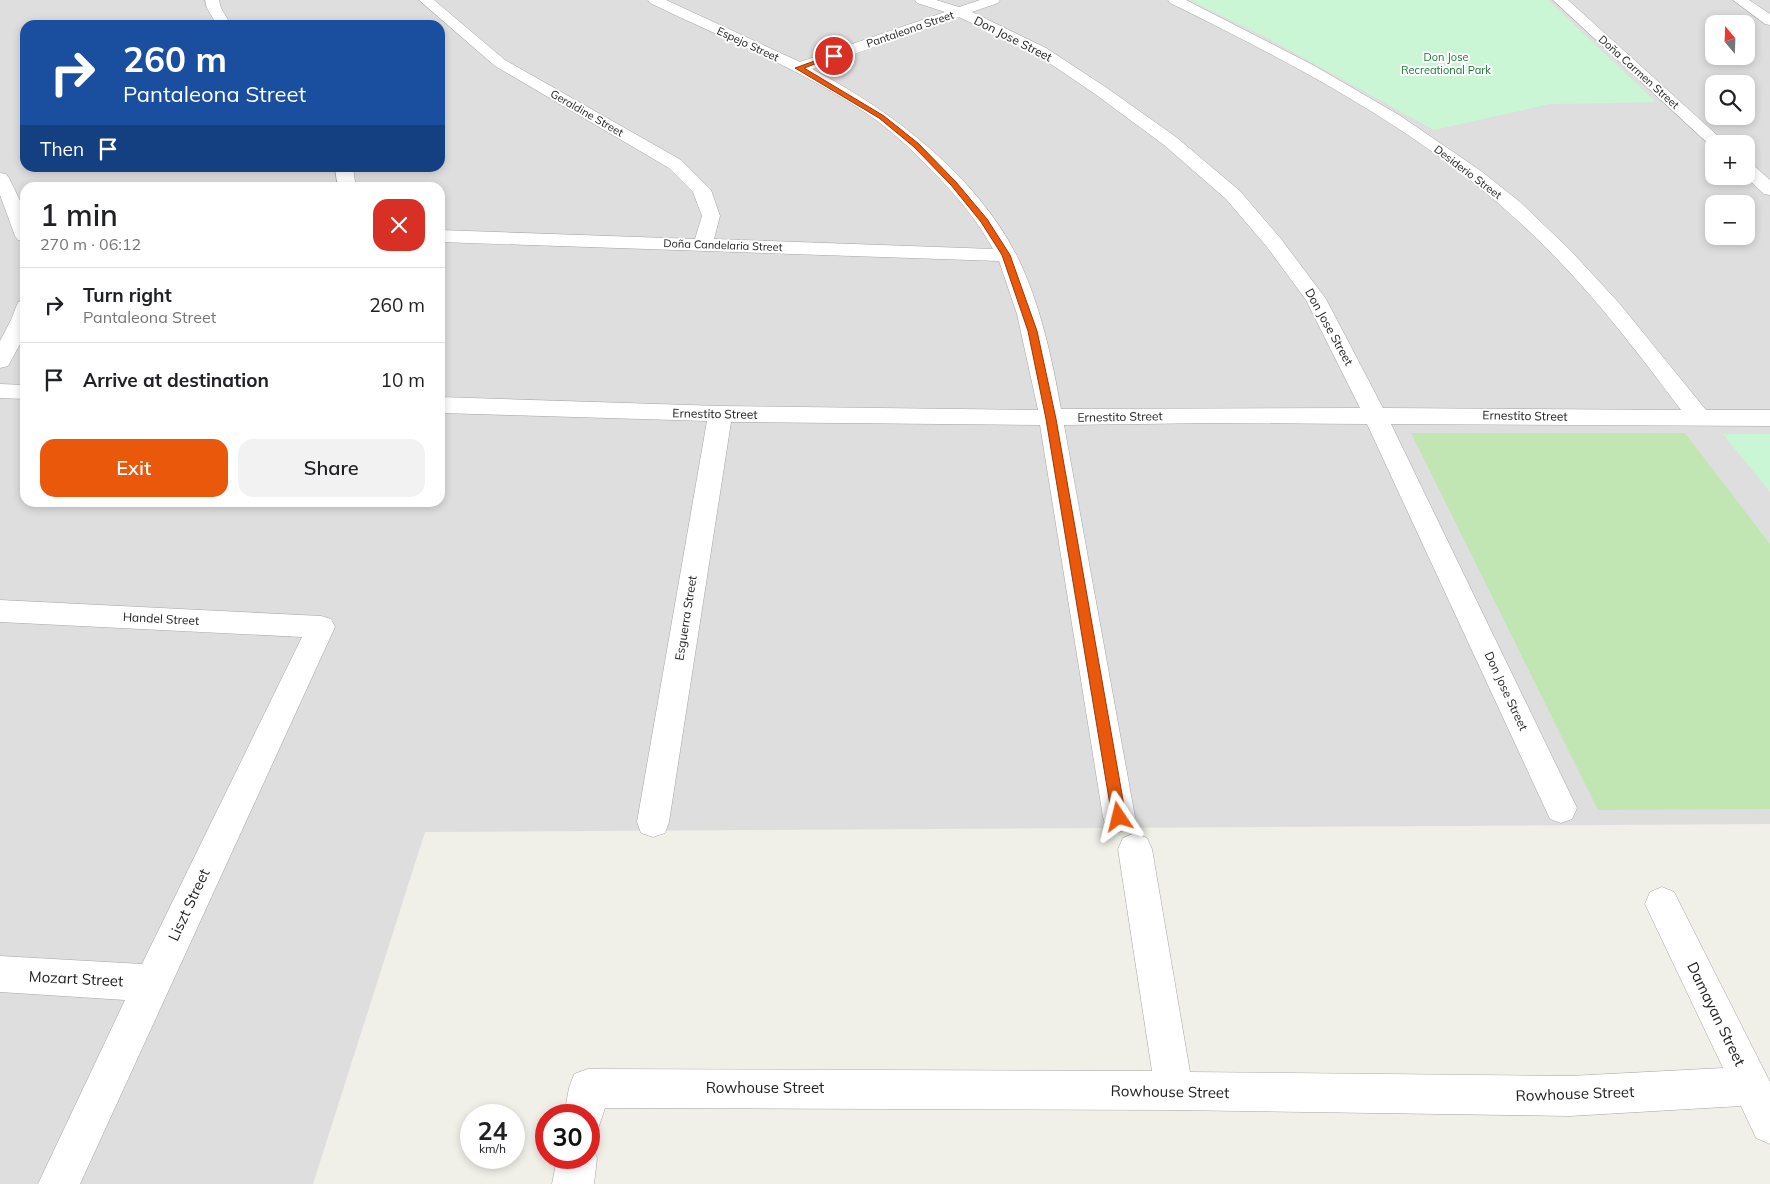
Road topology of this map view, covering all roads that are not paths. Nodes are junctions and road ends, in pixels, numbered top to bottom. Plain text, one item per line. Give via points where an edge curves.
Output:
1 (212, 0) edge
2 (426, 0) edge
3 (654, 0) edge
4 (922, 0) edge
5 (993, 0) edge
6 (1175, 0) edge
7 (1560, 0) edge
8 (1740, 0) edge
9 (960, 12) junction
10 (221, 20) edge
11 (1770, 21) edge
12 (798, 68) junction
13 (1709, 135) edge
14 (1755, 176) edge
15 (0, 178) edge
16 (1770, 190) edge
17 (20, 220) edge
18 (0, 224) edge
19 (20, 228) edge
20 (445, 236) edge
21 (703, 245) junction
22 (1006, 255) junction
23 (20, 324) edge
24 (0, 361) edge
25 (0, 391) edge
26 (20, 392) edge
27 (445, 405) edge
28 (720, 414) junction
29 (1375, 415) junction
30 (1701, 418) junction
31 (1770, 418) edge
32 (1051, 419) junction
33 (0, 611) edge
34 (321, 628) joint
35 (1561, 808) dead end
36 (1119, 817) dead end
37 (652, 822) dead end
38 (1135, 849) dead end
39 (1662, 904) dead end
40 (0, 974) edge
41 (152, 983) junction
42 (1752, 1086) junction
43 (1174, 1091) junction
44 (586, 1102) edge
45 (1770, 1124) edge
46 (576, 1169) edge
47 (60, 1184) edge
48 (573, 1184) edge

1 - 10 street
2 - 21 street, Geraldine Street via 500,63 675,164 702,190 711,216
3 - 12 street, Espejo Street
4 - 9 street, Don Jose Street
5 - 9 street, Pantaleona Street
6 - 30 street, Desiderio Street via 1247,35 1345,90 1437,148 1513,206 1616,310
7 - 13 street, Doña Carmen Street
8 - 11 street
9 - 12 street, Pantaleona Street
9 - 29 street, Don Jose Street via 1041,51 1101,91 1170,141 1233,195 1274,242 1316,299
12 - 22 street, Espejo Street via 882,117 917,145 984,221
14 - 16 street
15 - 17 street
18 - 19 street
20 - 21 street, Doña Candelaria Street
21 - 22 street, Doña Candelaria Street
22 - 32 street, Espejo Street via 1032,331
23 - 24 street
25 - 26 street
27 - 28 street, Ernestito Street
28 - 32 street, Ernestito Street
28 - 37 street, Esguerra Street
29 - 30 street, Ernestito Street
29 - 32 street, Ernestito Street
29 - 35 street, Don Jose Street
30 - 31 street, Ernestito Street
32 - 36 street, Espejo Street
33 - 34 street, Handel Street
34 - 41 street, Liszt Street
38 - 43 street
39 - 42 street, Damayan Street
40 - 41 street, Mozart Street
41 - 47 street, Liszt Street
42 - 43 street, Rowhouse Street via 1570,1096
42 - 45 street, Damayan Street
43 - 44 street, Rowhouse Street
46 - 48 street

